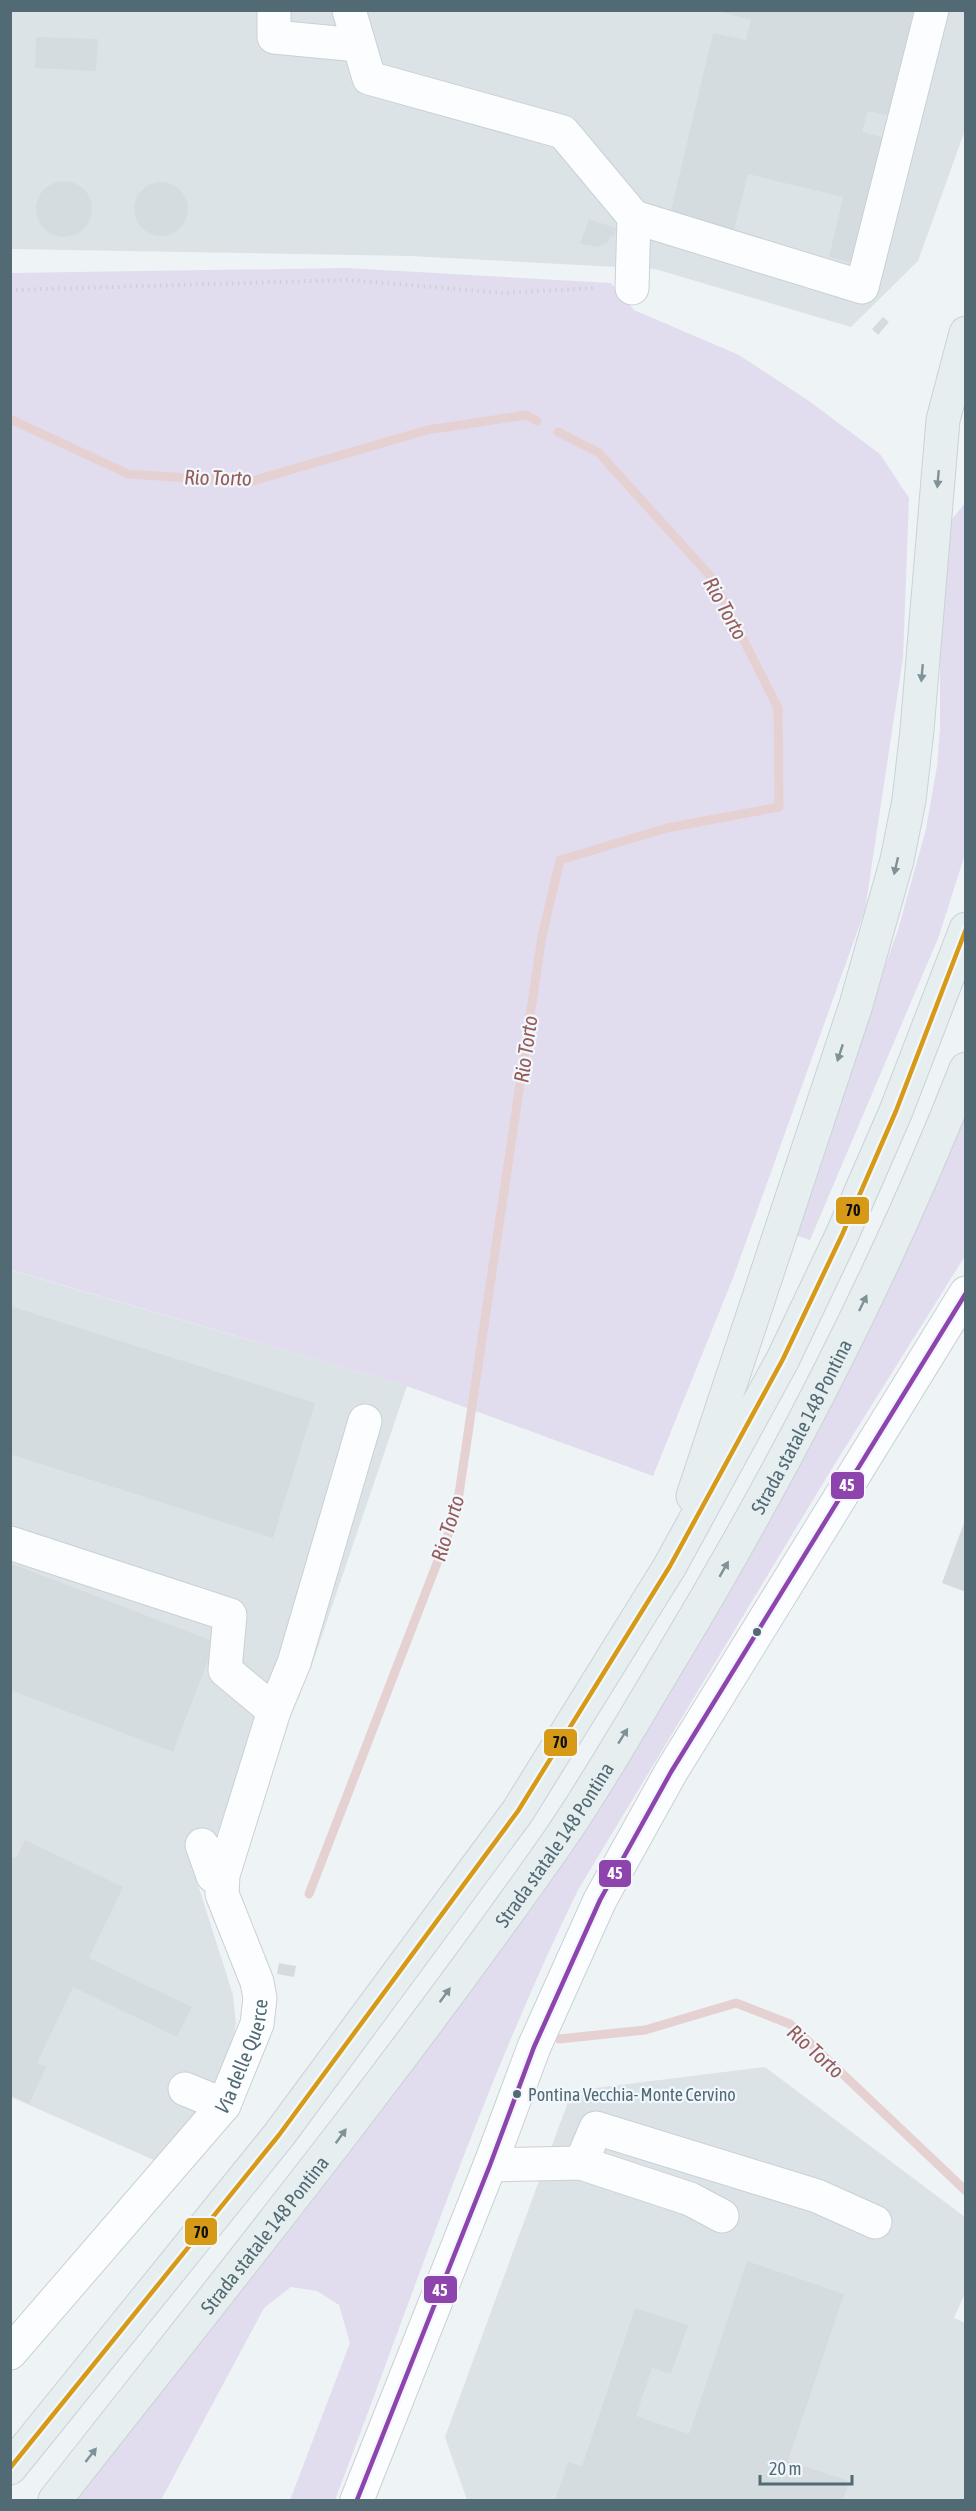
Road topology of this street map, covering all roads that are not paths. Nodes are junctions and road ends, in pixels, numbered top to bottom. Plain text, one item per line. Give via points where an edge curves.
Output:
1 (274, 10) edge
2 (349, 10) edge
3 (932, 10) edge
4 (358, 45) junction
5 (634, 217) junction
6 (632, 288) dead end
7 (966, 333) edge
8 (966, 929) edge
9 (966, 1069) edge
10 (966, 1293) edge
11 (365, 1421) dead end
12 (10, 1543) edge
13 (670, 1566) junction
14 (274, 1711) junction
15 (202, 1845) dead end
16 (210, 1884) junction
17 (185, 2089) dead end
18 (224, 2105) junction
19 (581, 2163) junction
20 (490, 2165) junction
21 (722, 2216) dead end
22 (875, 2222) dead end
23 (10, 2353) edge
24 (10, 2468) edge
25 (55, 2500) edge
26 (357, 2500) edge

1 - 4 street via 274,37
2 - 4 street
3 - 5 street via 862,287
4 - 5 street via 369,78 563,132
5 - 6 street
7 -> 13 highway via 943,420 916,741 890,888 856,1005
8 - 13 highway via 896,1111 842,1235 783,1359
25 -> 9 highway, Strada statale 148 Pontina via 324,2159 556,1844 743,1536 873,1282
10 - 20 street via 677,1763 600,1900 544,2022
11 - 14 street, Via delle Querce via 294,1663
12 - 14 street via 230,1615 225,1671
13 - 24 highway via 518,1811 279,2135
14 - 16 street, Via delle Querce via 223,1875
15 - 16 street
16 - 18 street, Via delle Querce via 257,1982 260,1998 257,2024
17 - 18 street
18 - 23 street, Via delle Querce
19 - 20 street
19 - 21 street via 690,2199
19 - 22 street via 596,2128 817,2196
20 - 26 street

